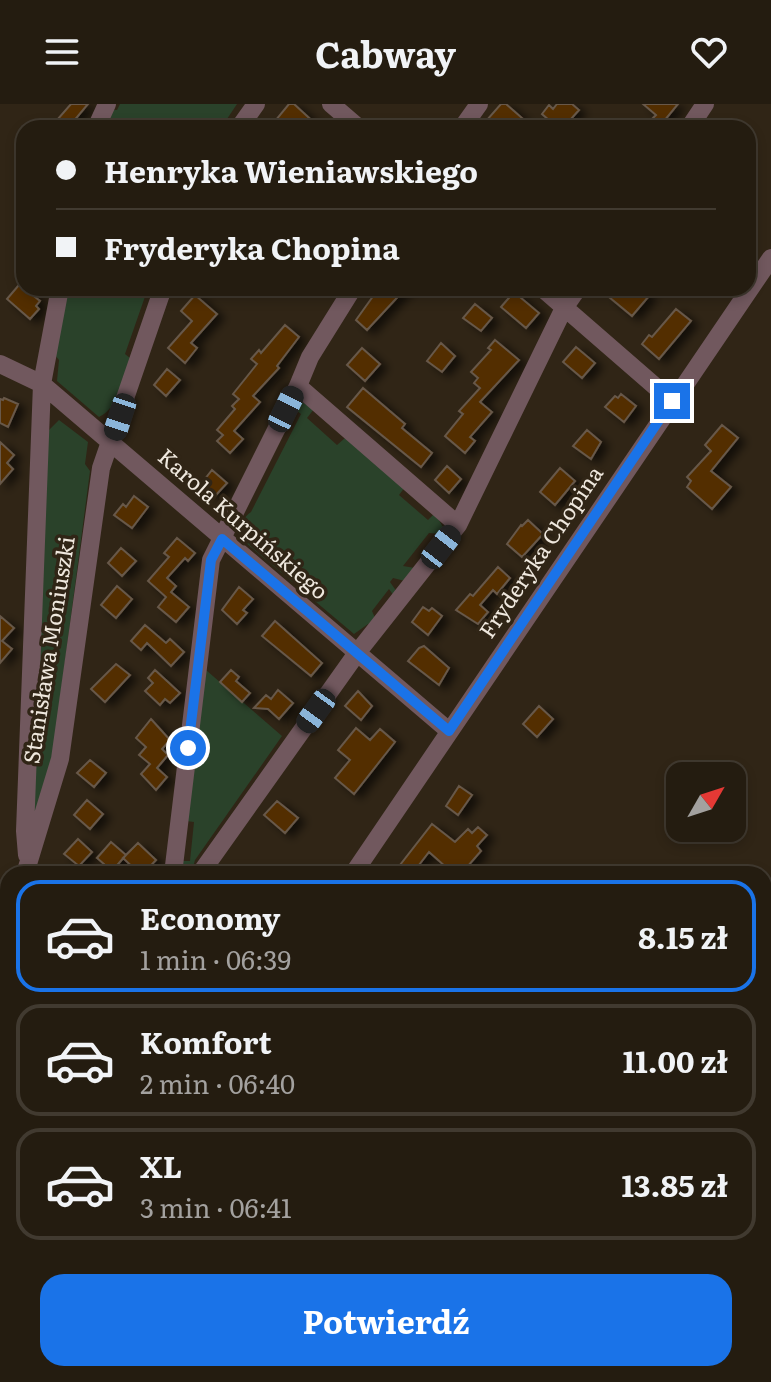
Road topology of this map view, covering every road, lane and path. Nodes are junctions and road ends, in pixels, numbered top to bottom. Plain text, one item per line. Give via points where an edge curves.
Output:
1 (331, 104) edge
2 (350, 120) edge
3 (768, 270) edge
4 (756, 286) edge
5 (58, 296) edge
6 (160, 296) edge
7 (348, 296) edge
8 (551, 296) edge
9 (572, 296) edge
10 (749, 296) edge
11 (564, 308) junction
12 (0, 364) edge
13 (42, 384) junction
14 (298, 386) junction
15 (672, 401) junction
16 (111, 443) junction
17 (458, 525) junction
18 (222, 539) junction
19 (357, 653) junction
20 (449, 731) junction
21 (26, 866) edge
22 (27, 866) edge
23 (174, 866) edge
24 (206, 866) edge
25 (358, 866) edge

1 - 2 street
3 - 4 street, Fryderyka Chopina
5 - 13 street, Stanisława Moniuszki
6 - 16 street, Stanisława Moniuszki
7 - 14 street
8 - 11 street
9 - 11 street
10 - 15 street, Fryderyka Chopina
11 - 15 street
11 - 17 street
12 - 13 street, Karola Kurpińskiego
13 - 16 street, Karola Kurpińskiego
13 - 21 street, Stanisława Moniuszki
14 - 17 street
14 - 18 street
15 - 20 street, Fryderyka Chopina
16 - 18 street, Karola Kurpińskiego
16 - 22 street, Stanisława Moniuszki via 101,468 60,759
17 - 19 street
18 - 19 street, Karola Kurpińskiego
18 - 23 street via 211,560
19 - 20 street, Karola Kurpińskiego
19 - 24 street
20 - 25 street, Fryderyka Chopina

